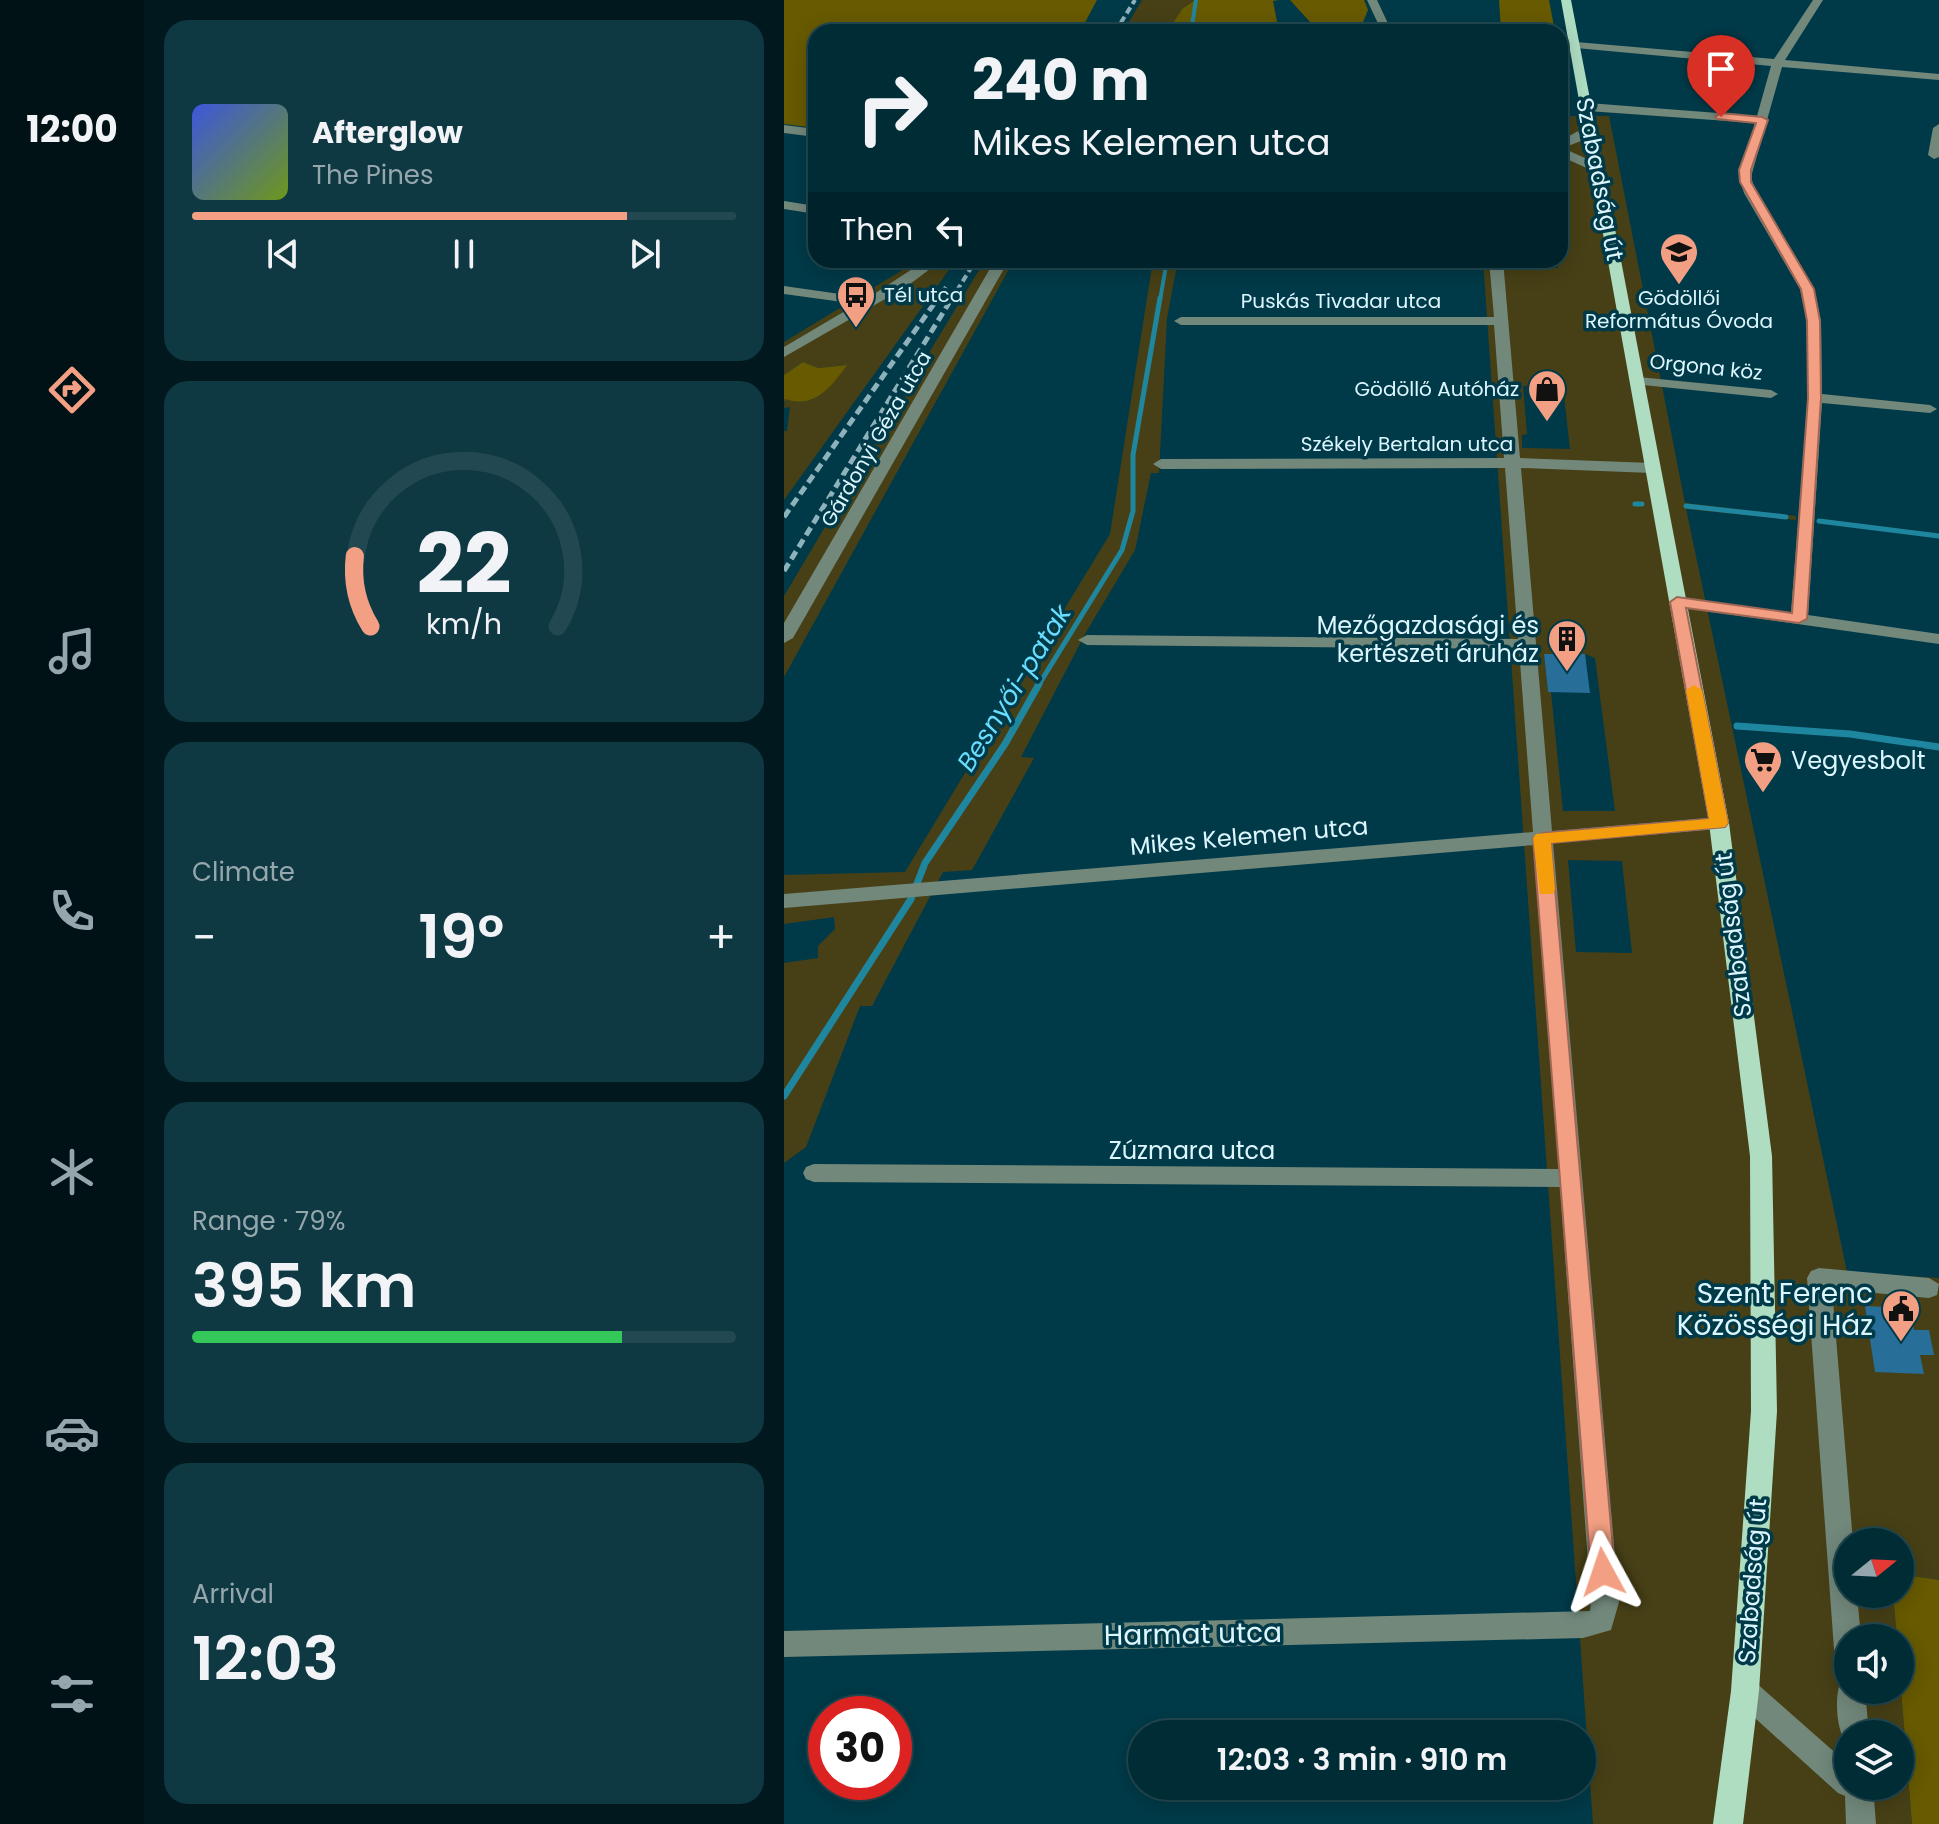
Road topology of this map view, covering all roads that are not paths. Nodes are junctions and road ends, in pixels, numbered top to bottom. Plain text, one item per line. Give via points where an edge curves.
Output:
1 (1372, 0) edge
2 (1566, 0) edge
3 (1818, 0) edge
4 (1383, 24) edge
5 (1576, 45) junction
6 (1778, 62) junction
7 (1939, 77) edge
8 (1588, 107) junction
9 (1762, 120) junction
10 (1591, 128) junction
11 (1939, 128) edge
12 (784, 129) edge
13 (808, 132) edge
14 (1568, 144) edge
15 (1568, 149) edge
16 (1595, 151) junction
17 (1568, 152) edge
18 (1934, 155) dead end
19 (1598, 169) junction
20 (784, 205) edge
21 (808, 209) edge
22 (922, 268) edge
23 (997, 268) edge
24 (1497, 268) edge
25 (784, 290) edge
26 (869, 302) junction
27 (1181, 321) dead end
28 (1502, 321) junction
29 (784, 353) edge
30 (1638, 381) junction
31 (1771, 394) dead end
32 (1815, 398) junction
33 (1930, 409) dead end
34 (1161, 464) dead end
35 (1513, 465) junction
36 (1652, 468) junction
37 (1677, 602) junction
38 (1799, 619) junction
39 (784, 638) edge
40 (1939, 639) edge
41 (1087, 640) dead end
42 (1525, 644) junction
43 (1719, 823) junction
44 (1542, 838) junction
45 (784, 901) edge
46 (814, 1173) dead end
47 (1570, 1178) junction
48 (1929, 1288) dead end
49 (1846, 1624) edge
50 (784, 1644) edge
51 (1745, 1691) junction
52 (1834, 1769) edge
53 (1856, 1800) edge
54 (1728, 1824) edge
55 (1861, 1824) edge

1 - 4 street
2 - 5 main road, Szabadság út
3 - 6 street
5 - 6 street
5 - 8 main road, Szabadság út
6 - 7 street
6 - 9 street
8 - 9 street
8 - 10 main road, Szabadság út
9 - 32 street via 1745,182 1807,289 1814,321
10 - 14 street
10 - 16 main road, Szabadság út
11 - 18 street
12 - 13 street
15 - 16 street
16 - 19 main road, Szabadság út
17 - 19 street
19 - 30 main road, Szabadság út
20 - 21 street
22 - 26 street
23 - 39 street, Gárdonyi Géza utca
24 - 28 street
25 - 26 street
26 - 29 street
27 - 28 street, Puskás Tivadar utca
28 - 35 street
30 - 31 street, Orgona köz
30 - 36 main road, Szabadság út
32 - 33 street
32 - 38 street
34 - 35 street, Székely Bertalan utca
35 - 36 street, Székely Bertalan utca
35 - 42 street
36 - 37 main road, Szabadság út
37 - 38 street
37 - 43 main road, Szabadság út
38 - 40 street
41 - 42 street
42 - 44 street
43 - 44 street, Mikes Kelemen utca
43 - 51 main road, Szabadság út via 1761,1156 1764,1411
44 - 45 street, Mikes Kelemen utca
44 - 47 street
46 - 47 street, Zúzmara utca
47 - 50 street, Harmat utca via 1605,1602 1601,1621
48 - 49 street via 1819,1278
51 - 52 street, Szabadság út
51 - 54 main road, Szabadság út
53 - 55 street, Szabadság út

